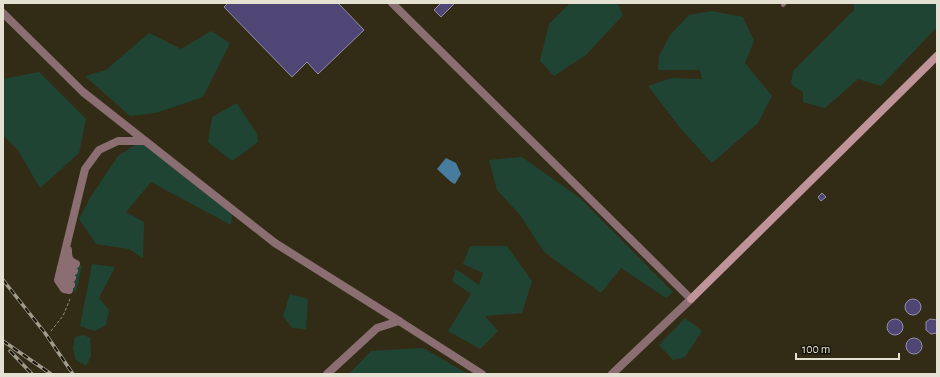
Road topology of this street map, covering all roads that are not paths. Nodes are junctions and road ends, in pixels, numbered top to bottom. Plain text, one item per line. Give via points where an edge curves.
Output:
1 (392, 3) edge
2 (3, 13) edge
3 (937, 56) edge
4 (145, 140) junction
5 (67, 243) junction
6 (61, 267) junction
7 (72, 278) junction
8 (691, 299) junction
9 (398, 321) junction
10 (327, 374) edge
11 (482, 374) edge
12 (612, 374) edge

1 - 8 street
2 - 4 street via 83,92
3 - 8 street
4 - 5 street via 118,141 99,150 85,170
4 - 9 street via 275,243
5 - 6 street
5 - 7 street
6 - 7 street via 67,280
6 - 7 street via 68,263
8 - 12 street
9 - 10 street via 377,328
9 - 11 street

